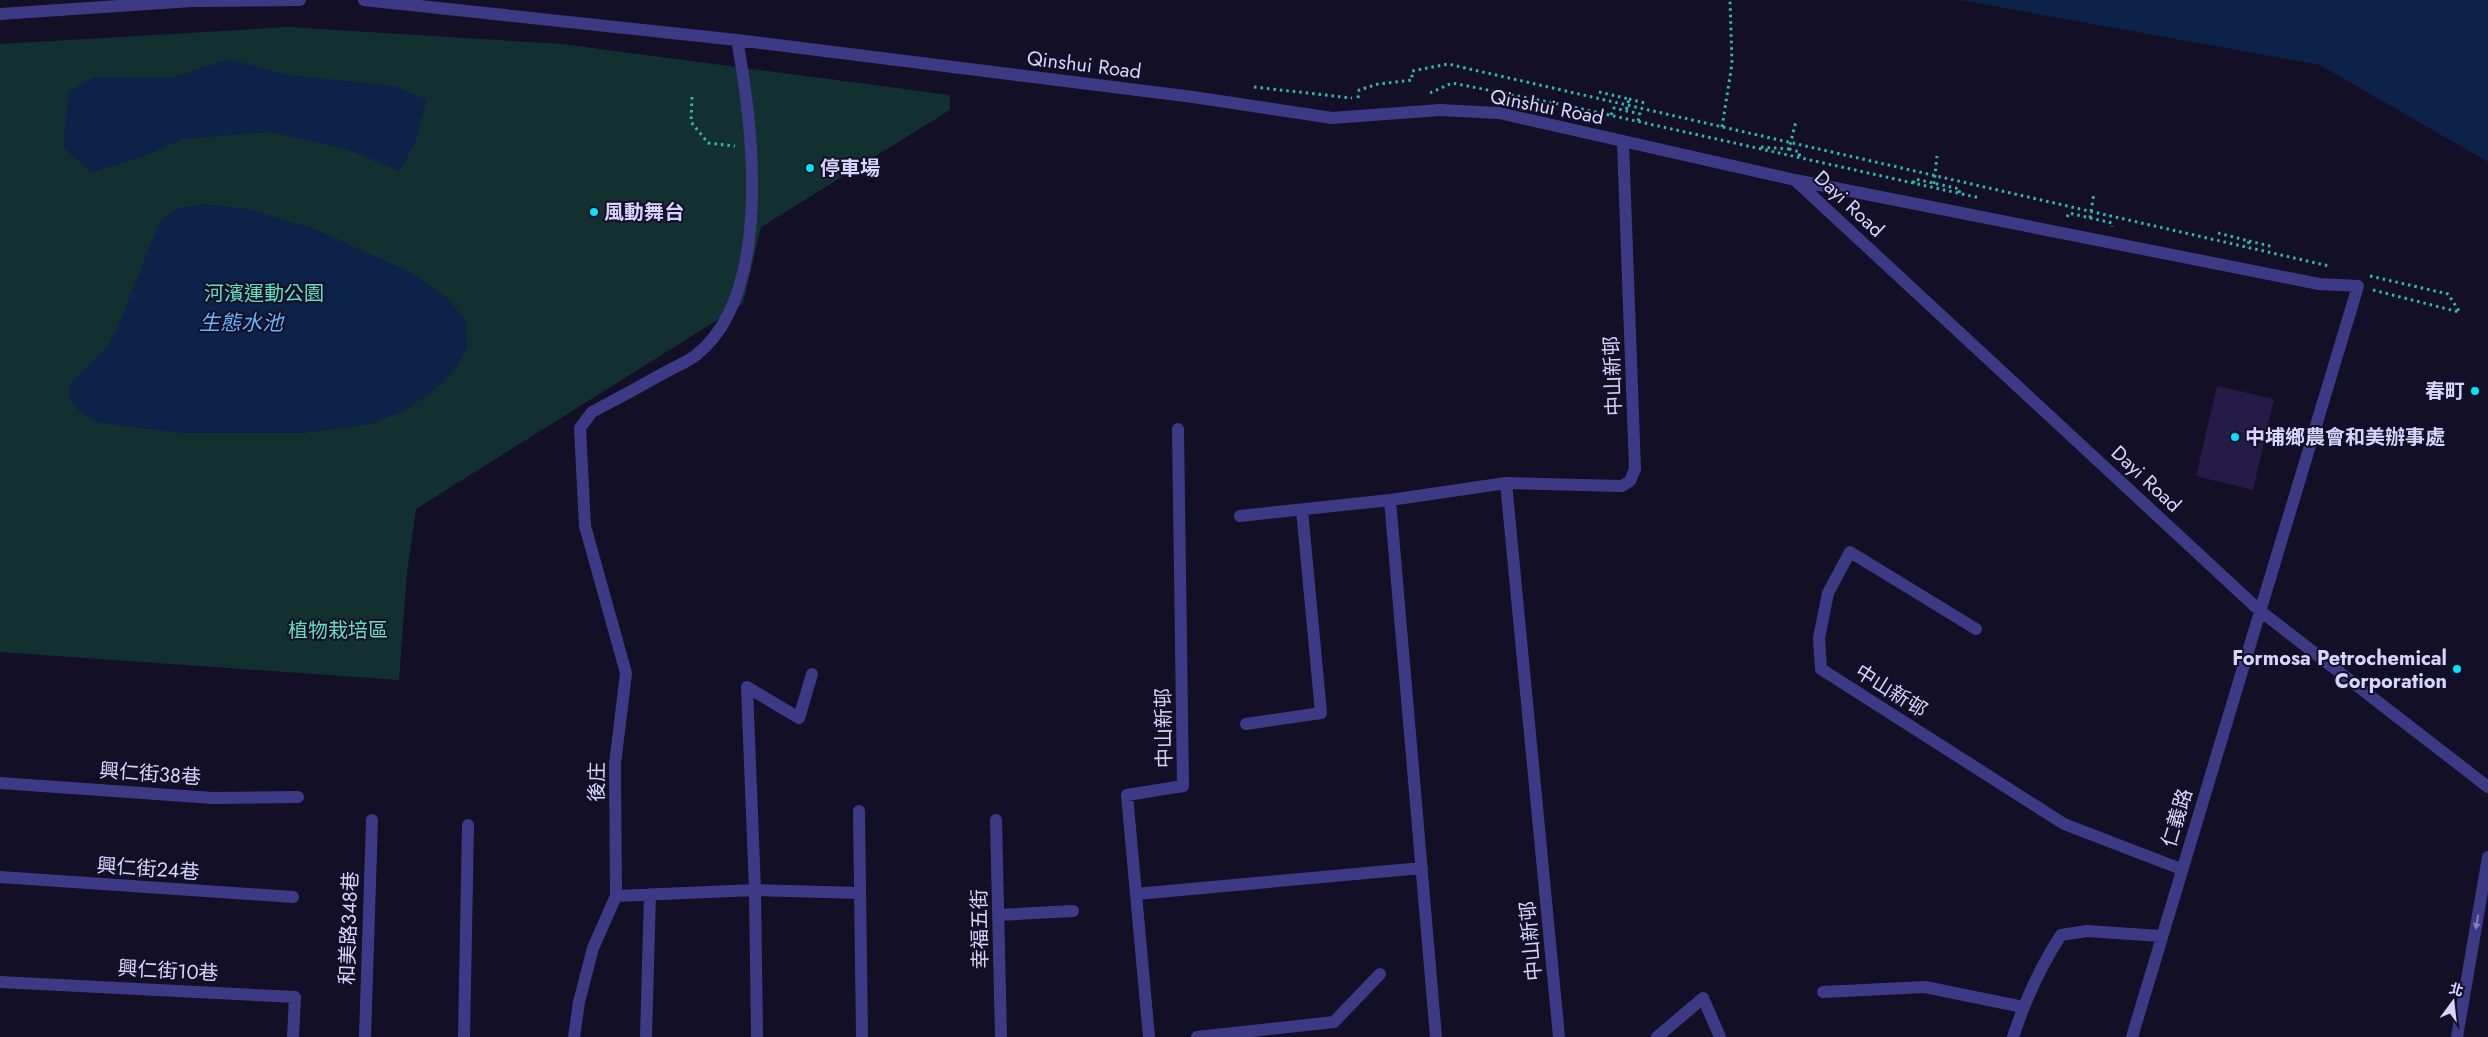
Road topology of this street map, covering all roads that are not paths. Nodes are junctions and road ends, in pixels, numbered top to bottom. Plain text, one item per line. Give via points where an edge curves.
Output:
1 (300, 0) edge
2 (364, 0) edge
3 (0, 14) edge
4 (737, 40) junction
5 (1623, 143) junction
6 (1795, 180) junction
7 (2360, 280) joint
8 (1178, 429) dead end
9 (1506, 483) junction
10 (1390, 500) junction
11 (1302, 510) junction
12 (1240, 516) dead end
13 (2259, 610) junction
14 (1976, 629) dead end
15 (812, 674) dead end
16 (1246, 724) dead end
17 (0, 783) edge
18 (2488, 787) edge
19 (298, 798) dead end
20 (860, 812) dead end
21 (372, 820) dead end
22 (996, 820) dead end
23 (468, 825) dead end
24 (2488, 857) edge
25 (1422, 868) junction
26 (2181, 869) junction
27 (0, 877) edge
28 (756, 890) junction
29 (860, 893) junction
30 (650, 894) junction
31 (1136, 894) junction
32 (616, 896) junction
33 (293, 898) dead end
34 (1074, 911) dead end
35 (998, 915) junction
36 (2161, 936) junction
37 (1380, 974) dead end
38 (0, 982) edge
39 (1823, 992) dead end
40 (2023, 1008) junction
41 (293, 1037) edge
42 (365, 1037) edge
43 (464, 1037) edge
44 (574, 1037) edge
45 (646, 1037) edge
46 (757, 1037) edge
47 (862, 1037) edge
48 (1001, 1037) edge
49 (1149, 1037) edge
50 (1197, 1037) edge
51 (1436, 1037) edge
52 (1559, 1037) edge
53 (1656, 1037) edge
54 (1720, 1037) edge
55 (2013, 1037) edge
56 (2132, 1037) edge
57 (2457, 1037) edge

1 - 3 street via 192,1
2 - 4 street, Qinshui Road
4 - 5 street, Qinshui Road via 1193,97 1332,118 1440,110 1499,113 1577,129
4 - 32 street, 後庄 via 743,70 753,204 746,264 733,304 719,331 695,356 592,412 580,428 585,526 626,673 615,764
5 - 6 street, Qinshui Road
5 - 9 street, 中山新邨 via 1635,469 1630,481 1622,486
6 - 7 street, Qinshui Road via 2319,284
6 - 13 street, Dayi Road
7 - 13 street, 仁義路
8 - 31 street, 中山新邨 via 1184,786 1127,795
9 - 10 street, 中山新邨
9 - 52 street, 中山新邨
10 - 11 street, 中山新邨
10 - 25 street
11 - 12 street, 中山新邨
11 - 16 street via 1321,713
13 - 18 street, Dayi Road
13 - 26 street, 仁義路
14 - 26 street, 中山新邨 via 1850,552 1828,592 1819,638 1821,669 2064,824
15 - 28 street via 799,718 747,687
17 - 19 street, 興仁街38巷 via 212,798
20 - 29 street
21 - 42 street, 和美路348巷
22 - 35 street, 幸福五街
23 - 43 street
24 -> 57 street
25 - 31 street
25 - 51 street
26 - 36 street, 仁義路
27 - 33 street, 興仁街24巷
28 - 29 street
28 - 30 street
28 - 46 street
29 - 47 street
30 - 32 street
30 - 45 street
31 - 49 street, 中山新邨
32 - 44 street, 後庄 via 593,948
34 - 35 street
35 - 48 street, 幸福五街
36 - 40 street via 2087,931 2061,935
36 - 56 street, 仁義路
37 - 50 street via 1334,1022
38 - 41 street, 興仁街10巷 via 295,997
39 - 40 street via 1925,987
40 - 55 street
53 - 54 street via 1703,998

